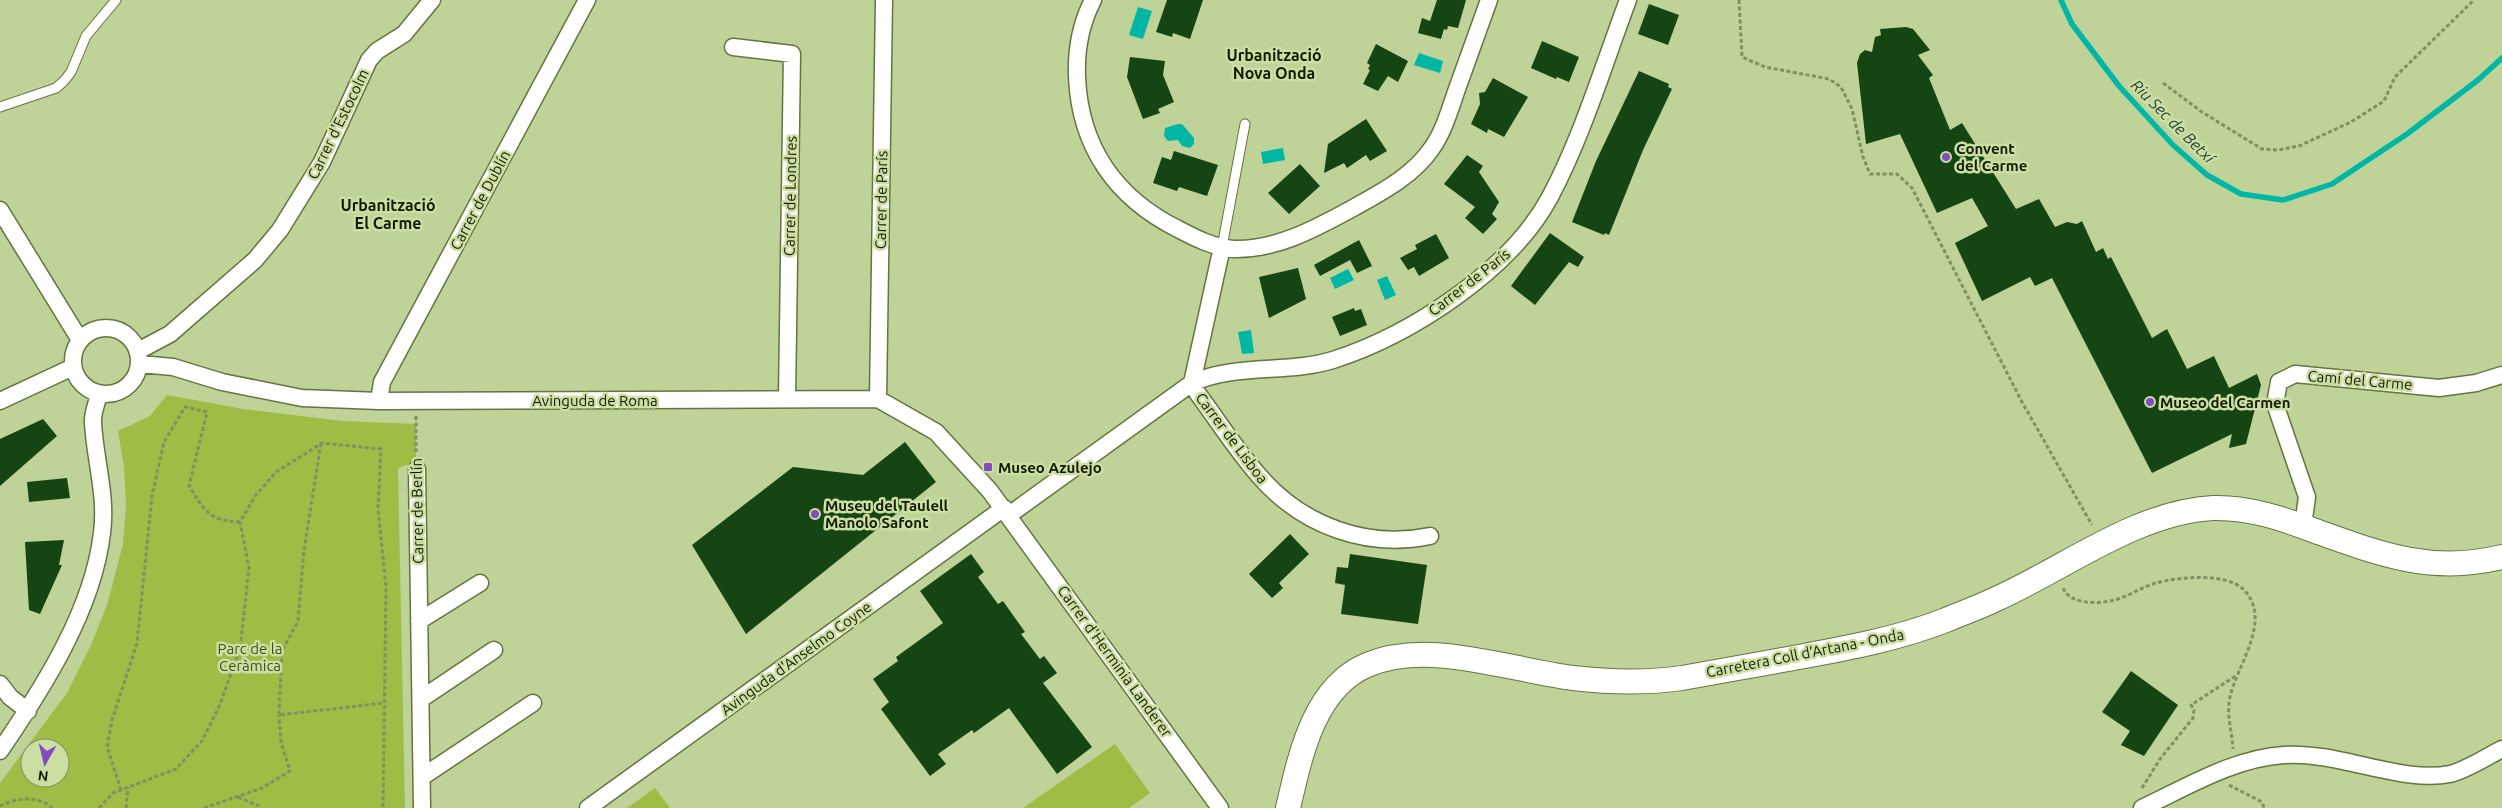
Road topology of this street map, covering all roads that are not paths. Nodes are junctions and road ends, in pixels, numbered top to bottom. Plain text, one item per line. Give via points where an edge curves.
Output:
1 (116, 0) edge
2 (432, 0) edge
3 (586, 0) edge
4 (884, 0) edge
5 (1093, 0) edge
6 (1488, 0) edge
7 (1628, 0) edge
8 (733, 47) dead end
9 (0, 107) edge
10 (1245, 124) dead end
11 (0, 210) edge
12 (1222, 247) junction
13 (80, 340) junction
14 (139, 357) junction
15 (73, 366) junction
16 (2502, 375) edge
17 (1192, 383) junction
18 (99, 394) junction
19 (787, 399) junction
20 (878, 399) junction
21 (0, 401) edge
22 (379, 401) junction
23 (417, 469) road end
24 (1007, 511) junction
25 (2303, 526) junction
26 (1430, 536) dead end
27 (2502, 557) edge
28 (480, 584) dead end
29 (420, 621) junction
30 (494, 650) dead end
31 (0, 684) edge
32 (421, 699) junction
33 (533, 702) dead end
34 (28, 711) junction
35 (2502, 749) edge
36 (0, 751) edge
37 (422, 777) junction
38 (422, 808) edge
39 (588, 808) edge
40 (1220, 808) edge
41 (1288, 808) edge
42 (2142, 808) edge

1 - 9 lane via 86,36 64,81 56,88
2 - 14 street, Carrer d'Estocolm via 404,34 369,60 322,162 280,230 255,260
3 - 22 street, Carrer de Dublín via 382,382
4 - 20 street, Carrer de París
5 - 12 street via 1080,37 1077,72 1080,113 1094,150 1109,174 1143,208 1179,230
6 - 12 street via 1439,136 1420,162 1364,202 1300,235 1263,246
7 - 17 street, Carrer de París via 1550,198 1532,225 1492,267 1403,331 1347,356 1318,364 1216,374
8 - 19 street, Carrer de Londres via 792,54
10 - 12 lane
11 - 13 street
12 - 17 street, Carrer de Lisboa
13 - 14 street via 101,328 124,333
13 - 15 street via 74,352
14 - 18 street via 133,382 118,393
14 - 22 street, Avinguda de Roma via 222,382 302,398
15 - 18 street via 82,384
15 - 21 street
16 - 25 street, Camí del Carme via 2476,383 2439,388 2295,374 2279,382 2275,404 2307,497
17 - 24 street, Avinguda d'Anselmo Coyne
17 - 26 street, Carrer de Lisboa via 1261,478 1302,514 1331,528 1363,537 1399,540
18 - 34 street via 92,422 103,494 102,533 93,574 63,649
19 - 20 street, Avinguda de Roma
19 - 22 street, Avinguda de Roma
20 - 24 street, Avinguda de Roma via 936,432
23 - 29 street, Carrer de Berlín
24 - 39 street, Avinguda d'Anselmo Coyne
24 - 40 street, Carrer d'Herminia Landerer
25 - 27 main road, Carretera Coll d’Artana - Onda via 2404,560 2439,565 2467,564
25 - 41 main road, Carretera Coll d’Artana - Onda via 2241,509 2213,508 2181,513 2151,522 2103,544 1996,599 1893,638 1677,679 1624,681 1573,678 1462,657 1386,658 1345,678 1327,698 1299,761
28 - 29 street
29 - 32 street, Carrer de Berlín
30 - 32 street
31 - 34 street via 10,698
32 - 37 street, Carrer de Berlín
33 - 37 street
34 - 36 street
35 - 42 street via 2451,774 2416,775 2308,755 2261,757 2211,775
37 - 38 street, Carrer de Berlín

